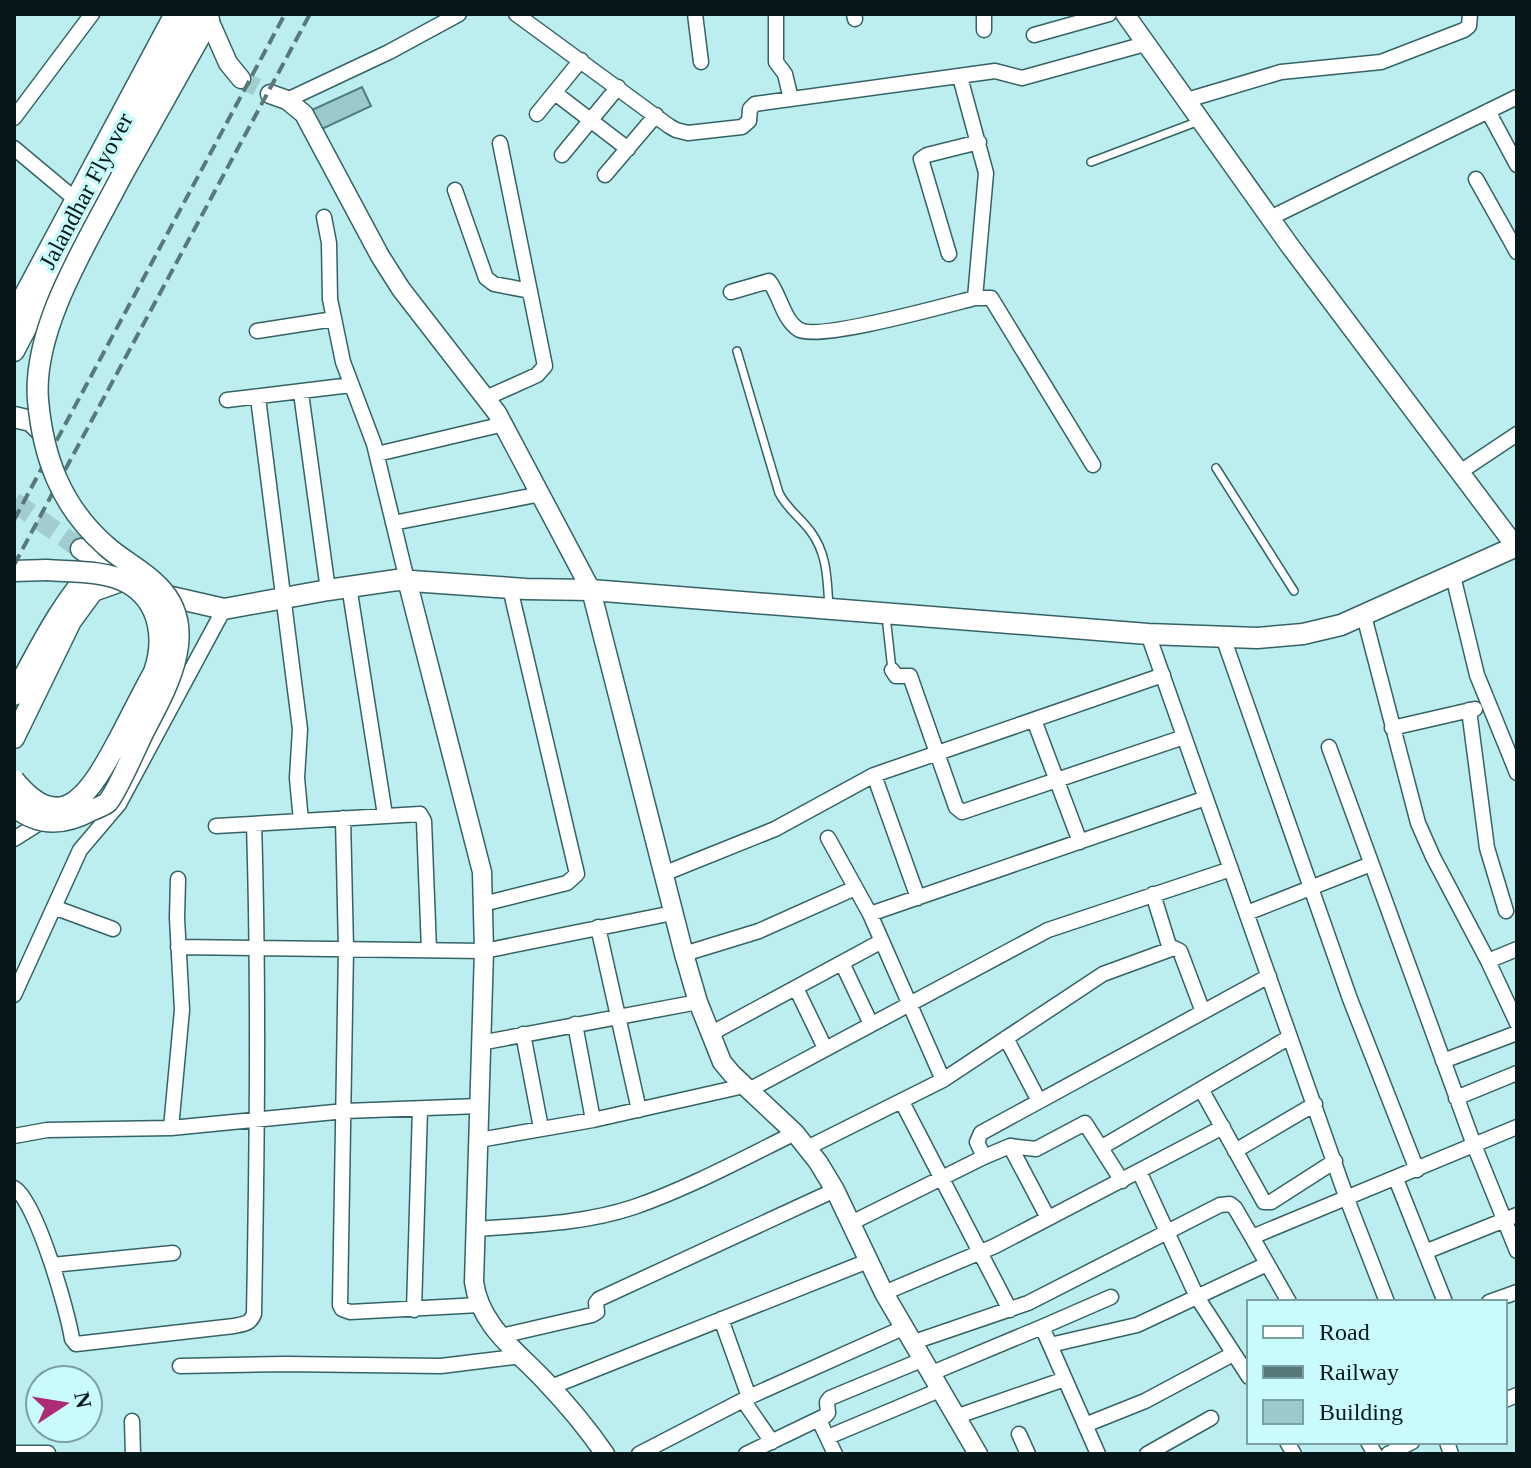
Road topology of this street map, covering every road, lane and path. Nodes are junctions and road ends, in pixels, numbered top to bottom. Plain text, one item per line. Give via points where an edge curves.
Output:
1 (92, 14) edge
2 (175, 14) edge
3 (459, 14) edge
4 (516, 14) edge
5 (695, 14) edge
6 (776, 14) edge
7 (984, 14) edge
8 (1109, 14) edge
9 (1470, 14) edge
10 (202, 16) edge
11 (1133, 17) edge
12 (984, 30) dead end
13 (1034, 35) dead end
14 (1145, 44) junction
15 (581, 60) junction
16 (701, 62) dead end
17 (960, 77) junction
18 (241, 79) tunnel mouth
19 (618, 87) junction
20 (555, 93) junction
21 (279, 97) joint
22 (1517, 97) edge
23 (791, 99) junction
24 (1187, 100) junction
25 (1488, 111) junction
26 (537, 114) dead end
27 (656, 115) junction
28 (14, 118) edge
29 (1201, 120) junction
30 (590, 121) junction
31 (979, 142) junction
32 (500, 143) dead end
33 (628, 149) junction
34 (15, 151) edge
35 (562, 155) dead end
36 (1091, 162) dead end
37 (1517, 165) edge
38 (116, 170) junction
39 (605, 175) dead end
40 (1476, 179) dead end
41 (455, 190) dead end
42 (75, 199) junction
43 (324, 217) dead end
44 (1270, 218) junction
45 (1517, 221) edge
46 (1503, 230) junction
47 (1517, 252) edge
48 (949, 254) dead end
49 (530, 291) junction
50 (731, 292) dead end
51 (975, 298) junction
52 (14, 315) edge
53 (334, 319) junction
54 (257, 331) dead end
55 (14, 351) edge
56 (737, 351) dead end
57 (351, 385) junction
58 (301, 393) junction
59 (258, 398) junction
60 (486, 398) junction
61 (227, 400) dead end
62 (14, 417) edge
63 (504, 424) junction
64 (42, 432) junction
65 (1517, 434) edge
66 (377, 454) junction
67 (1093, 465) dead end
68 (1216, 468) dead end
69 (1460, 472) junction
70 (541, 494) junction
71 (393, 523) junction
72 (1517, 547) edge
73 (81, 549) tunnel mouth
74 (99, 562) junction
75 (14, 571) edge
76 (1453, 576) junction
77 (127, 579) junction
78 (407, 580) junction
79 (349, 586) junction
80 (510, 588) junction
81 (328, 590) junction
82 (591, 590) junction
83 (1294, 591) dead end
84 (284, 597) junction
85 (224, 609) junction
86 (829, 609) junction
87 (886, 613) junction
88 (1364, 616) junction
89 (1148, 634) junction
90 (1223, 637) junction
91 (892, 670) joint
92 (1163, 675) junction
93 (14, 695) edge
94 (1487, 706) junction
95 (1469, 710) junction
96 (1034, 720) junction
97 (1392, 728) junction
98 (1184, 737) junction
99 (14, 738) edge
100 (1329, 747) dead end
101 (936, 753) junction
102 (1517, 773) edge
103 (874, 775) junction
104 (14, 780) edge
105 (1057, 781) junction
106 (1206, 798) junction
107 (14, 806) edge
108 (385, 815) junction
109 (343, 818) junction
110 (301, 821) junction
111 (41, 822) junction
112 (254, 824) junction
113 (216, 826) dead end
114 (828, 838) dead end
115 (14, 839) edge
116 (1080, 842) junction
117 (1371, 864) junction
118 (1231, 869) junction
119 (663, 874) junction
120 (178, 879) dead end
121 (855, 888) junction
122 (1310, 888) junction
123 (1153, 894) junction
124 (918, 898) junction
125 (483, 904) junction
126 (56, 908) junction
127 (1506, 911) dead end
128 (673, 913) junction
129 (1247, 913) junction
130 (870, 914) junction
131 (598, 927) junction
132 (113, 929) dead end
133 (882, 941) junction
134 (178, 947) junction
135 (258, 947) junction
136 (346, 949) junction
137 (1170, 949) junction
138 (1517, 949) edge
139 (429, 950) junction
140 (484, 951) junction
141 (684, 954) junction
142 (1488, 961) junction
143 (842, 963) junction
144 (1269, 976) junction
145 (796, 988) junction
146 (14, 995) edge
147 (698, 1002) junction
148 (909, 1003) junction
149 (1203, 1012) junction
150 (617, 1016) junction
151 (1515, 1016) edge
152 (575, 1024) junction
153 (871, 1024) junction
154 (1517, 1033) edge
155 (523, 1034) junction
156 (710, 1034) junction
157 (1290, 1037) junction
158 (1006, 1038) junction
159 (480, 1043) junction
160 (825, 1048) junction
161 (1443, 1061) junction
162 (1517, 1073) edge
163 (943, 1080) junction
164 (747, 1088) junction
165 (1201, 1089) junction
166 (1456, 1098) junction
167 (1039, 1101) junction
168 (902, 1102) junction
169 (1315, 1104) junction
170 (480, 1106) junction
171 (420, 1109) junction
172 (639, 1110) junction
173 (345, 1111) junction
174 (257, 1120) junction
175 (593, 1120) junction
176 (1223, 1127) junction
177 (1517, 1127) edge
178 (171, 1128) junction
179 (541, 1128) junction
180 (14, 1136) edge
181 (479, 1140) junction
182 (801, 1140) junction
183 (1474, 1145) junction
184 (1010, 1146) junction
185 (1102, 1147) junction
186 (1235, 1151) junction
187 (984, 1157) junction
188 (1335, 1161) junction
189 (1417, 1170) junction
190 (1139, 1171) junction
191 (943, 1178) junction
192 (1396, 1179) junction
193 (1122, 1181) junction
194 (14, 1188) edge
195 (835, 1190) junction
196 (1347, 1199) junction
197 (1048, 1218) junction
198 (1511, 1218) edge
199 (851, 1223) junction
200 (476, 1229) junction
201 (1168, 1232) junction
202 (1252, 1237) junction
203 (982, 1251) junction
204 (1517, 1251) edge
205 (1425, 1252) junction
206 (173, 1253) dead end
207 (868, 1261) junction
208 (1267, 1264) junction
209 (52, 1265) junction
210 (1517, 1292) edge
211 (884, 1293) junction
212 (1111, 1297) dead end
213 (1197, 1297) junction
214 (1288, 1300) edge
215 (1386, 1300) edge
216 (1444, 1300) edge
217 (1495, 1300) edge
218 (479, 1305) junction
219 (414, 1310) junction
220 (1010, 1310) junction
221 (721, 1319) junction
222 (1042, 1327) junction
223 (910, 1334) junction
224 (501, 1336) junction
225 (1050, 1345) junction
226 (1233, 1354) junction
227 (522, 1356) junction
228 (180, 1366) dead end
229 (933, 1374) junction
230 (1247, 1374) edge
231 (1065, 1379) junction
232 (551, 1387) junction
233 (746, 1399) junction
234 (958, 1416) junction
235 (1211, 1418) dead end
236 (819, 1420) junction
237 (132, 1421) dead end
238 (1085, 1425) junction
239 (1019, 1434) dead end
240 (828, 1437) junction
241 (772, 1442) junction
242 (1408, 1444) edge
243 (14, 1453) edge
244 (48, 1453) edge
245 (133, 1454) edge
246 (605, 1454) edge
247 (639, 1454) edge
248 (746, 1454) edge
249 (835, 1454) edge
250 (978, 1454) edge
251 (1028, 1454) edge
252 (1098, 1454) edge
253 (1147, 1454) edge
254 (1388, 1454) edge

1 - 28 street
2 - 42 main road
3 - 21 street via 389,52
4 - 15 street
5 - 16 street
6 - 23 street via 776,62
7 - 12 street
8 - 13 street
9 - 24 street via 1464,30 1381,62 1281,72
10 - 18 street
10 - 38 main road, Jalandhar Flyover
11 - 14 street
14 - 17 street via 1022,78 1002,71
14 - 24 street
15 - 19 street
15 - 20 street
17 - 23 street
17 - 31 street
19 - 27 street
19 - 30 street
20 - 26 street
20 - 30 street
21 - 60 street via 304,114 401,289
22 - 25 street
23 - 27 street via 752,105 742,127 682,132
24 - 29 street
25 - 37 street
25 - 44 street
27 - 33 street
29 - 36 lane
29 - 44 street
30 - 33 street
30 - 35 street
31 - 48 street via 921,159
31 - 51 street via 986,173
32 - 49 street
33 - 39 street
34 - 42 street
38 - 55 main road, Jalandhar Flyover
38 - 64 main road, Jalandhar Flyover, bridge via 55,308 39,362
40 - 46 street
41 - 49 street via 486,278
42 - 52 main road
43 - 53 street
44 - 69 street
45 - 46 street
46 - 47 street
49 - 60 street via 545,366 537,375
50 - 51 street via 769,281 793,325 807,334
51 - 67 street via 995,301
53 - 54 street
53 - 57 street
56 - 86 lane via 779,493 810,530 823,556
57 - 58 street
57 - 66 street
58 - 59 street
58 - 81 street
59 - 61 street
59 - 84 street
60 - 63 street
62 - 64 main road via 31,421
63 - 66 street
63 - 70 street
64 - 111 main road, Jalandhar Flyover, bridge via 49,465 70,506 104,544 158,585 172,604 178,637 167,686 108,803 64,822
65 - 69 street
66 - 71 street
68 - 83 lane
69 - 72 street
70 - 71 street
70 - 82 street
71 - 78 street
72 - 76 main road
73 - 74 main road
74 - 77 main road
74 - 93 main road via 62,608
75 - 104 main road, bridge via 102,575 128,583 156,614 161,653 94,785 77,802 42,806
76 - 88 main road
76 - 94 street
77 - 85 main road via 152,593
77 - 99 main road via 93,591 71,621
78 - 79 main road
78 - 80 main road
78 - 125 street via 479,861
79 - 81 main road
79 - 108 street
80 - 82 main road
80 - 125 street via 577,874 567,883
81 - 84 main road
82 - 86 main road
82 - 119 street
84 - 85 main road
84 - 110 street via 300,729
85 - 126 street via 119,804 80,850
86 - 87 main road
87 - 89 main road
87 - 91 lane
88 - 90 main road via 1257,638
88 - 97 street
89 - 90 main road
89 - 92 street
90 - 122 street
91 - 101 street via 896,676 910,676
92 - 96 street
92 - 98 street
94 - 95 street
94 - 102 street
95 - 97 street
95 - 127 street via 1487,848
96 - 101 street
96 - 105 street
97 - 142 street via 1418,823
98 - 105 street
98 - 106 street
100 - 117 street
101 - 103 street
101 - 105 street via 959,811
103 - 119 street via 775,829
103 - 124 street
105 - 116 street
106 - 116 street
106 - 118 street
107 - 111 main road, bridge
108 - 109 street
108 - 139 street via 423,816
109 - 110 street
109 - 136 street
110 - 112 street
111 - 115 street
112 - 113 street
112 - 135 street
114 - 121 street
116 - 124 street
117 - 122 street
117 - 161 street
118 - 123 street
118 - 129 street
119 - 128 street
120 - 134 street
121 - 130 street
121 - 141 street via 759,931
122 - 129 street
122 - 189 street
123 - 137 street
123 - 148 street via 1048,930
124 - 130 street
125 - 140 street
126 - 132 street
126 - 146 street
128 - 131 street
128 - 141 street
129 - 144 street
130 - 133 street
131 - 140 street
131 - 150 street
133 - 143 street
133 - 148 street
134 - 135 street
134 - 178 street via 182,1010
135 - 136 street
135 - 174 street
136 - 139 street
136 - 173 street
137 - 149 street via 1180,951
137 - 158 street via 1103,974
138 - 142 street
139 - 140 street
140 - 159 street
141 - 147 street
142 - 151 street
143 - 145 street
143 - 153 street
144 - 149 street
144 - 157 street
145 - 156 street
145 - 160 street
147 - 150 street
147 - 156 street
148 - 153 street
148 - 163 street
149 - 167 street
150 - 152 street
150 - 172 street
152 - 155 street
152 - 175 street
153 - 160 street
154 - 161 street
155 - 159 street
155 - 179 street
156 - 164 street via 722,1062
157 - 165 street
157 - 169 street
158 - 163 street
158 - 167 street
159 - 170 street
160 - 164 street
161 - 166 street
162 - 166 street
163 - 168 street
164 - 172 street
164 - 182 street
165 - 176 street
165 - 185 street
166 - 183 street
167 - 187 street via 978,1135
168 - 182 street
168 - 191 street
169 - 186 street
169 - 188 street
170 - 171 street
170 - 181 street
171 - 173 street
171 - 219 street
172 - 175 street
173 - 174 street
173 - 219 street via 340,1305 350,1312
174 - 178 street
174 - 209 street via 254,1314 247,1324 76,1344
175 - 179 street
176 - 186 street
176 - 190 street
177 - 183 street
178 - 180 street via 47,1130
179 - 181 street
181 - 200 street
182 - 195 street
182 - 200 street via 633,1207 562,1222
183 - 189 street
183 - 198 street
184 - 185 street via 1036,1149 1085,1123
184 - 187 street
184 - 197 street
185 - 193 street
186 - 188 street via 1267,1204
187 - 191 street
188 - 196 street
189 - 192 street
190 - 193 street
190 - 201 street
191 - 199 street
191 - 203 street
192 - 196 street
192 - 205 street
193 - 197 street
194 - 209 street via 24,1198
195 - 199 street
195 - 224 street via 599,1299 595,1314
196 - 202 street
196 - 215 street
197 - 203 street
198 - 204 street
198 - 205 street
199 - 207 street
200 - 218 street via 474,1282
201 - 202 street via 1225,1204 1235,1208
201 - 213 street
201 - 220 street
202 - 208 street
203 - 211 street
203 - 220 street
205 - 216 street
206 - 209 street
207 - 211 street
207 - 221 street
208 - 213 street
208 - 214 street
210 - 217 street
211 - 223 street
212 - 222 street
213 - 225 street via 1137,1325
213 - 226 street
218 - 219 street
218 - 224 street
220 - 223 street
221 - 232 street
221 - 233 street
222 - 225 street
222 - 229 street
223 - 229 street
223 - 233 street
224 - 227 street
225 - 231 street
226 - 230 street
226 - 238 street via 1145,1401
227 - 228 street via 441,1366
227 - 232 street
229 - 234 street
229 - 236 street via 830,1398 828,1413
229 - 240 street
231 - 234 street
231 - 238 street
232 - 246 street
233 - 241 street
233 - 247 street
234 - 250 street
235 - 253 street
236 - 240 street
236 - 241 street
237 - 245 street
238 - 252 street
239 - 251 street
240 - 249 street
241 - 248 street
242 - 254 street
243 - 244 street

